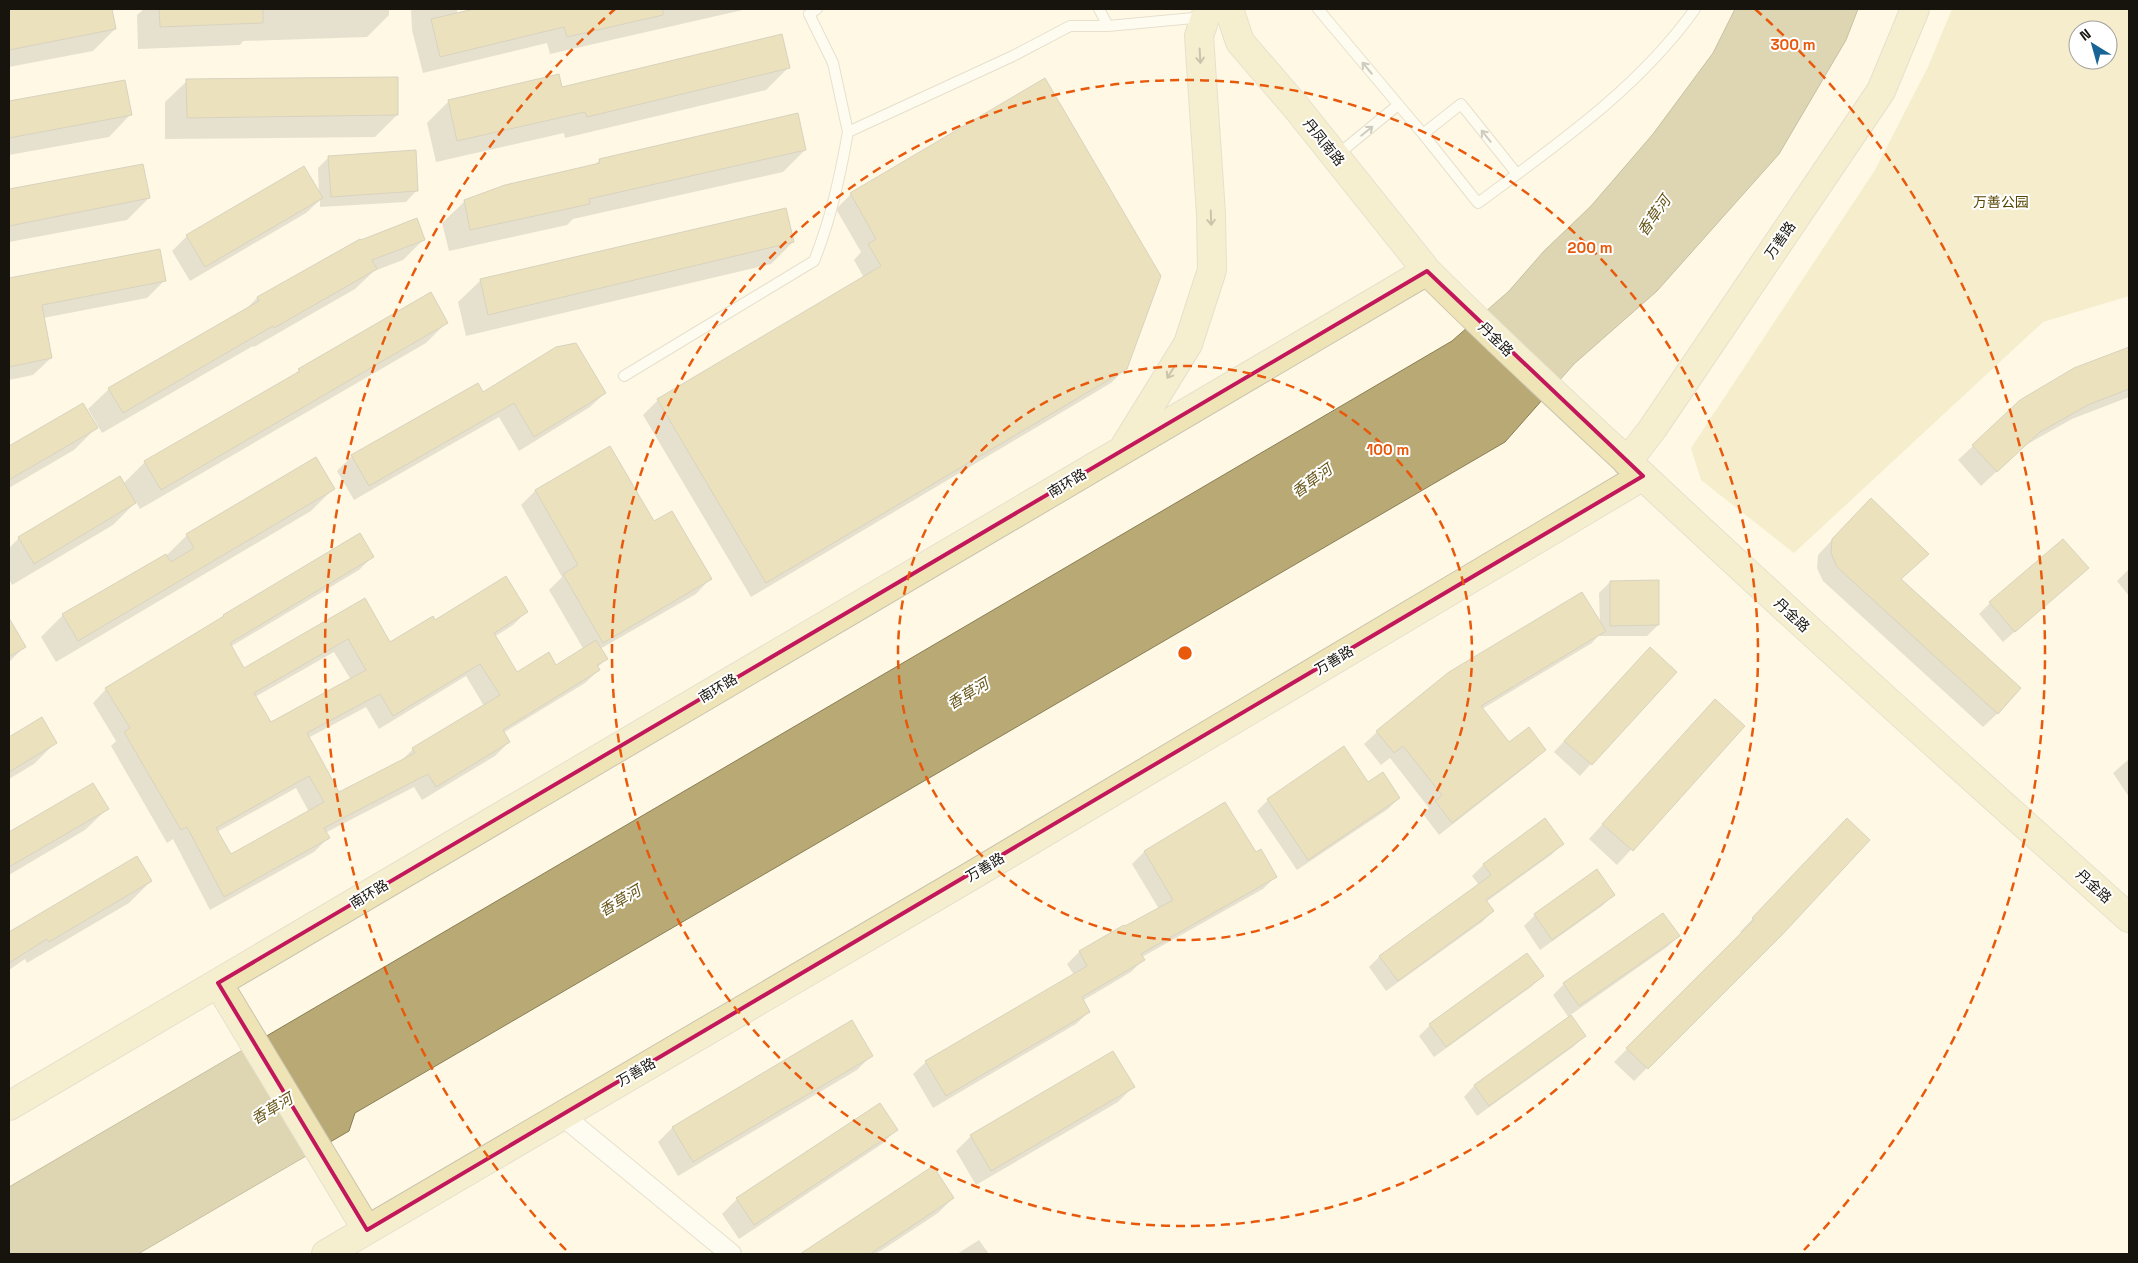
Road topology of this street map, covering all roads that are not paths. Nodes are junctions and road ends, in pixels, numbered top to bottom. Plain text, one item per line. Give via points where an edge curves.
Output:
1 (1098, 9) edge
2 (1318, 9) edge
3 (1695, 9) edge
4 (1915, 9) edge
5 (811, 10) edge
6 (1218, 13) edge
7 (1108, 26) junction
8 (1398, 105) junction
9 (848, 132) junction
10 (1423, 134) junction
11 (1335, 156) junction
12 (1517, 174) junction
13 (1427, 270) junction
14 (1462, 306) joint
15 (624, 376) dead end
16 (1123, 449) junction
17 (1635, 469) junction
18 (2129, 918) edge
19 (218, 983) junction
20 (9, 1106) edge
21 (562, 1116) junction
22 (367, 1230) junction
23 (326, 1254) edge
24 (731, 1254) edge

1 - 7 lane
8 -> 2 lane
3 - 12 lane via 1675,37 1626,88
4 - 17 main road, 万善路 via 1881,91 1653,428
5 - 9 lane via 833,63
6 - 7 lane
6 - 11 main road, 丹凤南路
6 -> 16 main road via 1199,36 1212,270 1188,344
7 - 9 lane via 1070,26 1014,56
8 - 10 lane
11 -> 8 lane
9 - 15 lane via 839,181 814,261
12 -> 10 lane via 1461,104
10 - 12 lane via 1478,204
11 - 13 main road, 丹凤南路
13 - 14 main road, 丹凤南路
13 - 16 main road, 南环路
14 - 17 main road, 丹金路
16 - 19 main road, 南环路
17 - 18 main road, 丹金路 via 1805,627
17 - 21 main road, 万善路
19 - 20 main road, 南环路
19 - 22 main road
21 - 22 main road, 万善路
21 - 24 street
22 - 23 main road, 万善路

